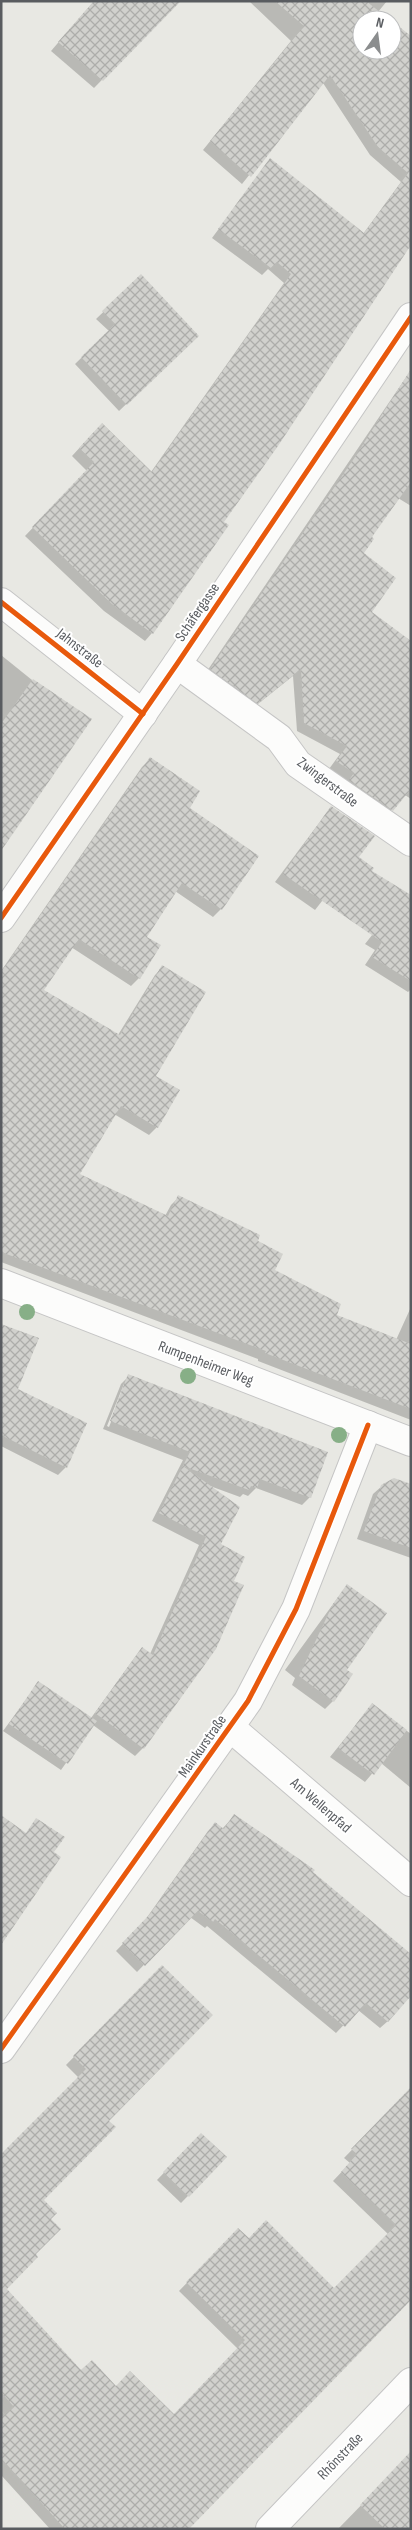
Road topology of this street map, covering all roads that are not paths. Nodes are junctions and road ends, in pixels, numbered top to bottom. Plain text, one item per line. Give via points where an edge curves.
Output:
1 (411, 317) edge
2 (1, 602) edge
3 (178, 664) junction
4 (143, 714) junction
5 (411, 842) edge
6 (1, 918) edge
7 (1, 1283) edge
8 (368, 1425) junction
9 (411, 1442) edge
10 (231, 1728) junction
11 (411, 1882) edge
12 (1, 2049) edge
13 (411, 2382) edge
14 (270, 2529) edge

1 - 3 street, Schäfergasse
2 - 4 street, Jahnstraße
3 - 4 street, Schäfergasse
3 - 5 street, Zwingerstraße via 279,738 298,764
4 - 6 street, Schäfergasse
7 - 8 street, Rumpenheimer Weg
8 - 9 street, Rumpenheimer Weg
8 - 10 street, Mainkurstraße via 296,1609
10 - 11 street, Am Wellenpfad
10 - 12 street, Mainkurstraße
13 - 14 street, Rhönstraße

